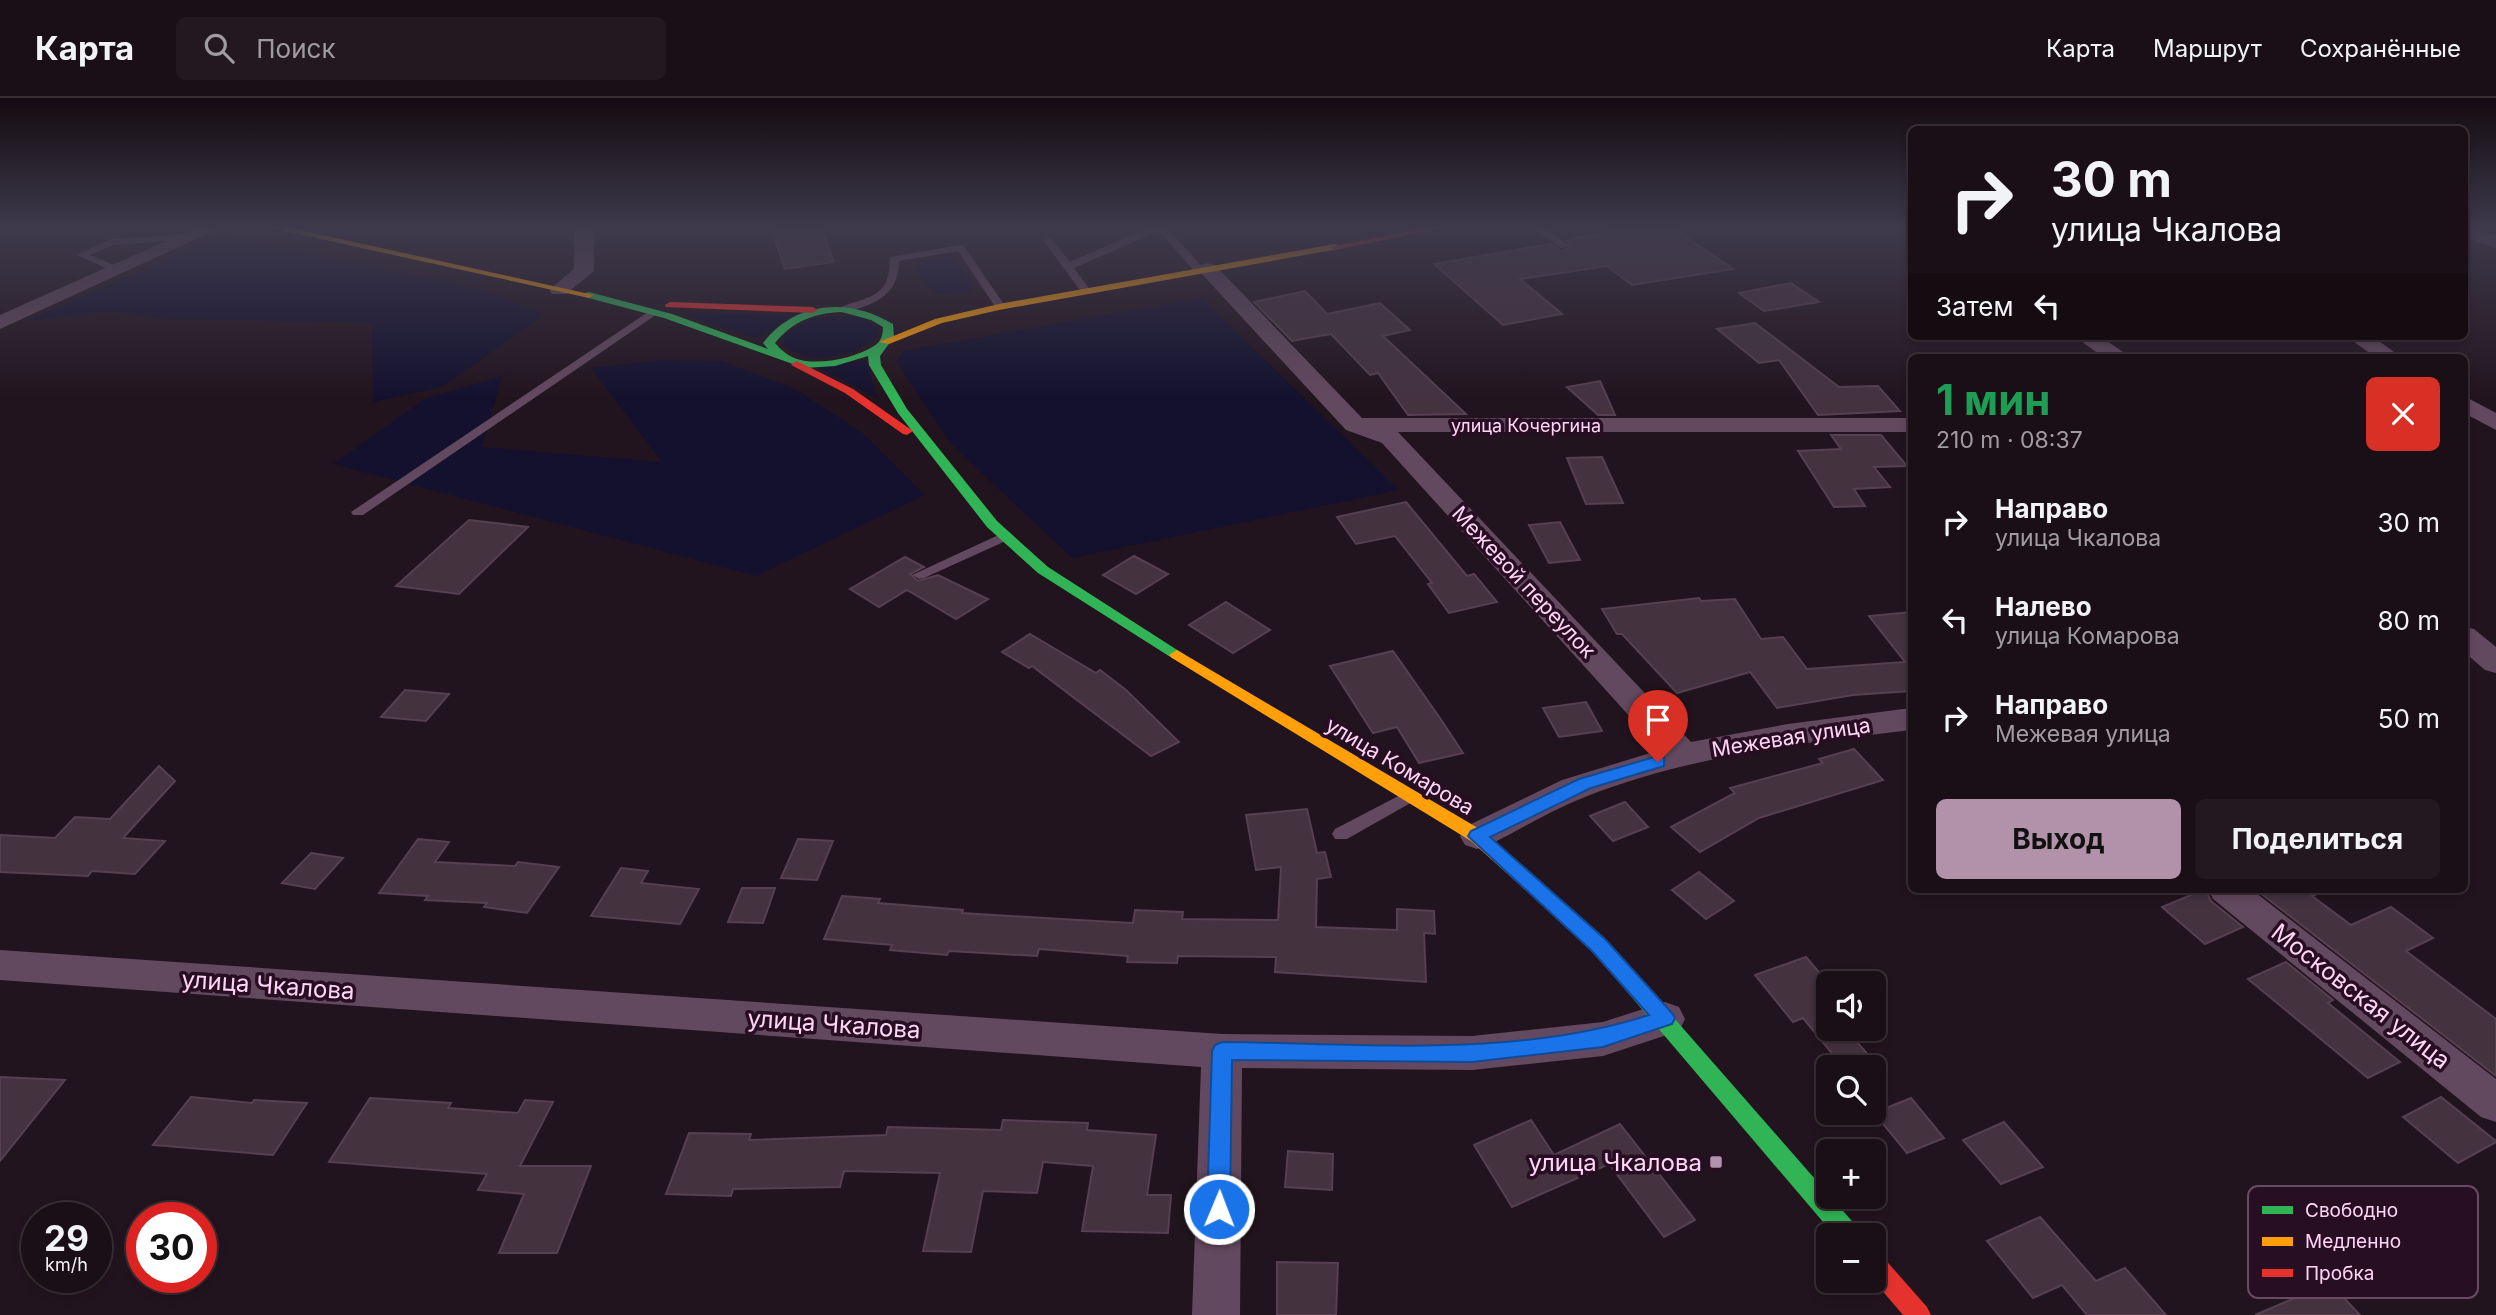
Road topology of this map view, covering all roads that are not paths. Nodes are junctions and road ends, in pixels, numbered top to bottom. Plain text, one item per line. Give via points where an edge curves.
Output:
1 (84, 285) edge
2 (535, 285) edge
3 (566, 285) edge
4 (891, 285) edge
5 (986, 285) edge
6 (1081, 285) edge
7 (1121, 285) edge
8 (1218, 285) edge
9 (559, 290) junction
10 (1086, 291) junction
11 (1053, 296) junction
12 (612, 300) junction
13 (998, 303) junction
14 (920, 308) dead end
15 (895, 309) dead end
16 (841, 310) junction
17 (655, 313) junction
18 (0, 323) edge
19 (2091, 340) edge
20 (2363, 340) edge
21 (881, 345) junction
22 (2114, 354) edge
23 (2385, 354) edge
24 (785, 359) junction
25 (2468, 406) edge
26 (2496, 423) edge
27 (1355, 425) junction
28 (1908, 425) edge
29 (2468, 432) edge
30 (2496, 433) edge
31 (935, 454) junction
32 (358, 512) dead end
33 (1005, 536) junction
34 (919, 575) dead end
35 (1908, 719) edge
36 (1683, 754) junction
37 (1408, 797) junction
38 (1341, 834) dead end
39 (1477, 836) junction
40 (2231, 893) edge
41 (0, 965) edge
42 (1665, 1018) junction
43 (1222, 1051) junction
44 (2496, 1104) edge
45 (1839, 1223) edge
46 (1886, 1278) edge
47 (1216, 1315) edge
48 (1919, 1315) edge

1 - 18 street
2 - 9 main road
3 - 9 street
4 - 16 lane via 881,298
5 - 13 lane
6 - 10 lane
7 - 10 main road
8 - 27 street
9 - 12 main road
10 - 11 main road
11 - 13 main road
11 - 21 main road via 939,321
12 - 16 main road
12 - 17 main road
13 - 14 main road
15 - 16 main road
16 - 21 main road via 883,319 889,326
16 - 24 main road via 780,326 769,343
17 - 24 main road
17 - 32 lane
19 - 22 street
20 - 23 street
21 - 24 main road via 828,364
21 - 31 main road via 875,365
24 - 31 main road via 886,414
25 - 26 street
27 - 28 street, улица Кочергина
27 - 36 street, Межевой переулок via 1391,438
29 - 30 street
31 - 33 main road, улица Комарова
33 - 34 lane
33 - 37 main road, улица Комарова via 1043,570 1110,614
35 - 36 street, Межевая улица
36 - 39 street, Межевая улица via 1585,783
37 - 38 lane
37 - 39 main road, улица Комарова
39 - 42 main road, улица Комарова via 1599,945
40 - 44 street, Московская улица
41 - 43 street, улица Чкалова
42 - 43 street, улица Чкалова via 1603,1038 1472,1053
42 - 45 main road, улица Комарова
43 - 47 street
46 - 48 main road

